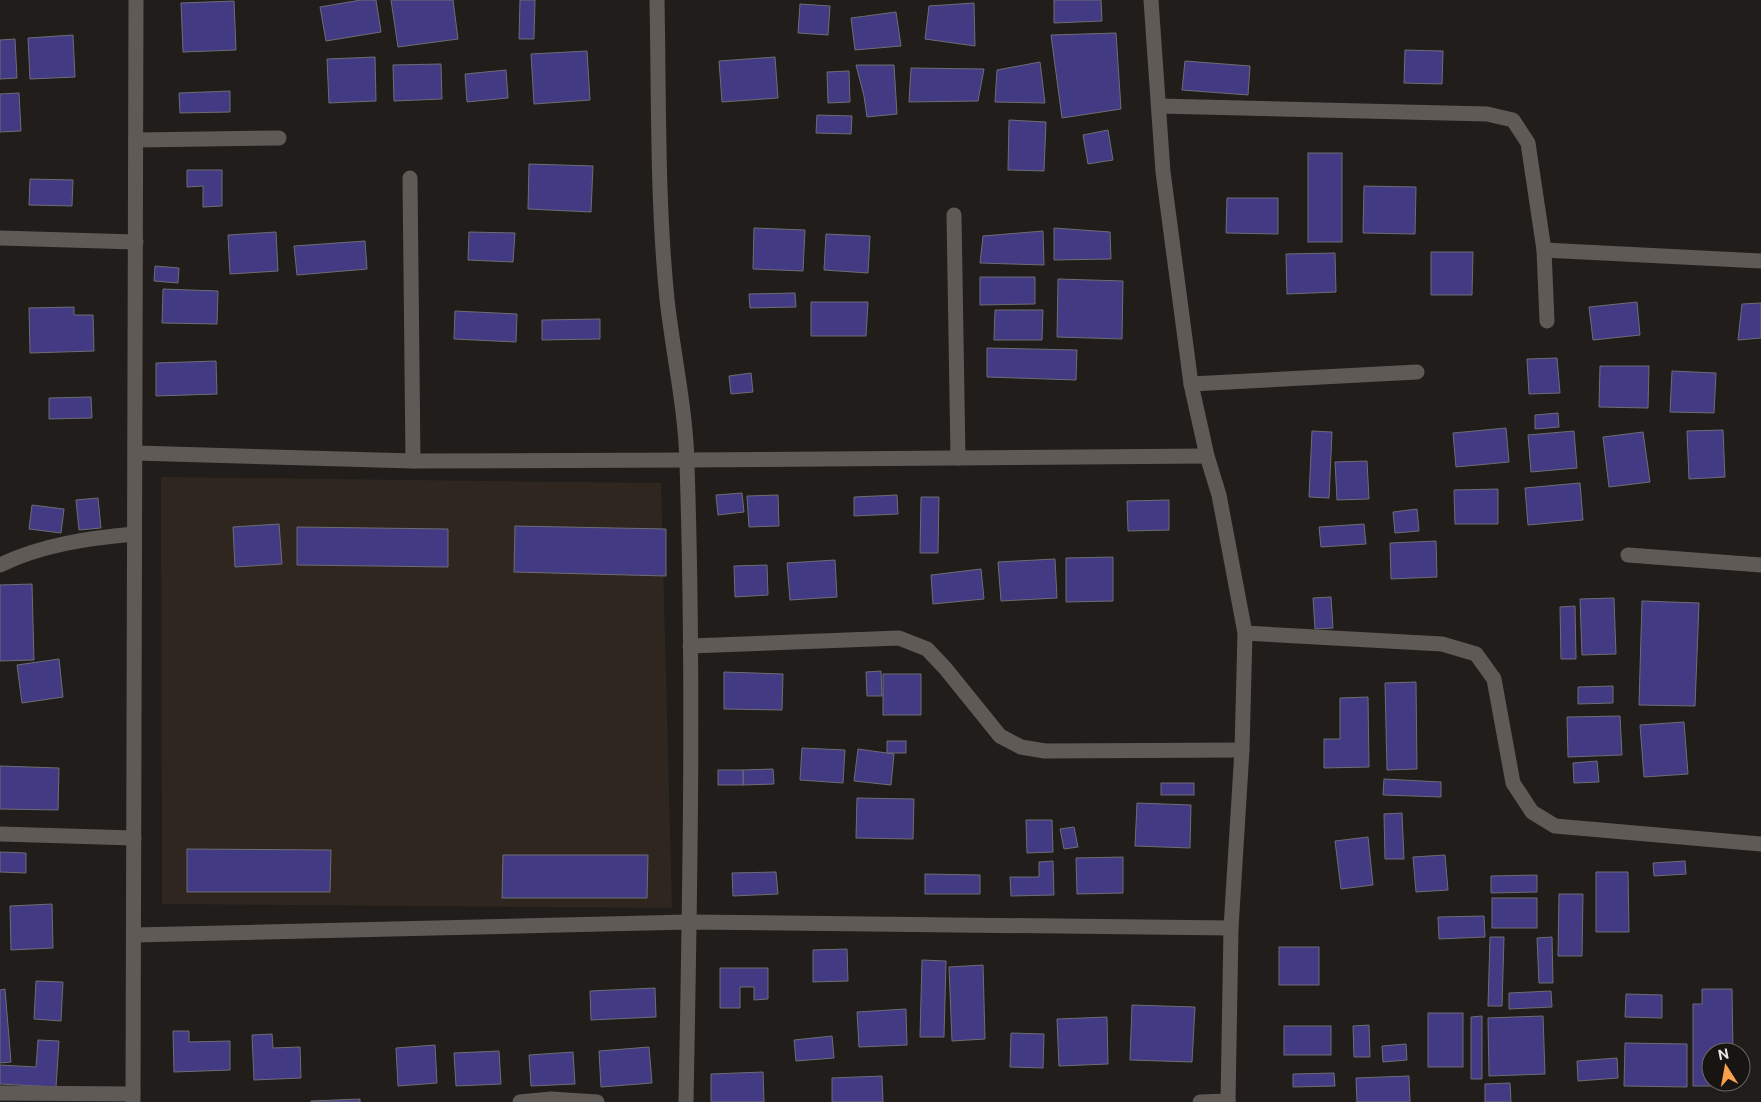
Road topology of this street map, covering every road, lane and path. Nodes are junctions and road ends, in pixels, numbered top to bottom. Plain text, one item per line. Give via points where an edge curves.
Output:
1 (136, 0) edge
2 (657, 0) edge
3 (1151, 0) edge
4 (1159, 106) junction
5 (279, 138) dead end
6 (136, 140) junction
7 (410, 178) dead end
8 (954, 215) dead end
9 (0, 238) edge
10 (136, 242) junction
11 (1544, 250) junction
12 (1761, 261) edge
13 (1547, 321) dead end
14 (1417, 372) dead end
15 (1191, 384) junction
16 (136, 453) junction
17 (1207, 456) junction
18 (958, 458) junction
19 (687, 460) junction
20 (413, 461) junction
21 (134, 534) junction
22 (1628, 555) dead end
23 (0, 565) edge
24 (1761, 565) edge
25 (1245, 633) junction
26 (690, 646) junction
27 (1242, 750) junction
28 (0, 834) edge
29 (134, 838) junction
30 (1761, 844) edge
31 (689, 922) junction
32 (1231, 928) junction
33 (134, 935) junction
34 (0, 1093) edge
35 (133, 1098) edge
36 (1228, 1101) edge
37 (520, 1102) edge
38 (597, 1102) edge
39 (686, 1102) edge
40 (1200, 1102) edge

1 - 6 street
2 - 19 street via 662,228 667,300
3 - 4 street
4 - 11 street via 1487,114 1513,120 1528,143
4 - 15 street via 1163,172
5 - 6 street
6 - 10 street
7 - 20 street
8 - 18 street
9 - 10 street
10 - 16 street
11 - 12 street
11 - 13 street
14 - 15 street
15 - 17 street
16 - 20 street
16 - 21 street
17 - 18 street
17 - 25 street via 1219,495
18 - 19 street
19 - 20 street
19 - 26 street
21 - 23 street via 93,538 15,558
21 - 29 street
22 - 24 street
25 - 27 street
25 - 30 street via 1442,644 1476,654 1494,679 1513,783 1532,812 1556,826
26 - 27 street via 899,638 927,649 1000,736 1021,747 1045,751
26 - 31 street
27 - 32 street
28 - 29 street
29 - 33 street
31 - 32 street
31 - 33 street
31 - 39 street
32 - 36 street
33 - 35 street
34 - 35 street
36 - 40 street
37 - 38 street via 551,1099

